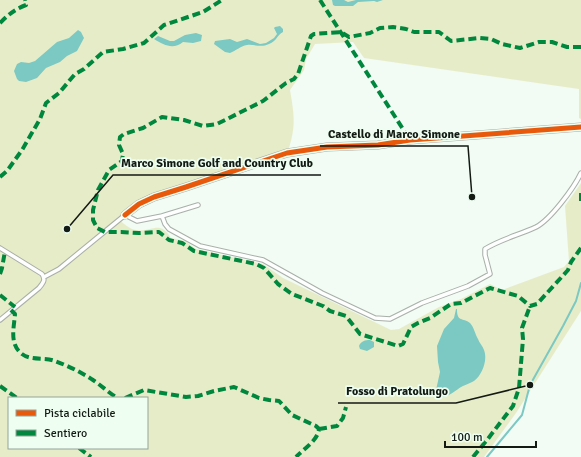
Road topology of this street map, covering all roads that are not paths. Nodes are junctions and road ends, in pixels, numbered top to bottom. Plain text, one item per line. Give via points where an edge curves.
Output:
1 (581, 127) edge
2 (581, 173) edge
3 (198, 205) dead end
4 (125, 214) junction
5 (162, 216) junction
6 (0, 248) edge
7 (44, 277) junction
8 (0, 320) edge

1 - 4 street via 410,140 378,145 327,147 287,153 154,197 138,204
2 - 5 lane via 546,220 485,249 490,274 390,319 375,318 362,312 263,260 200,246 169,229
3 - 5 lane
4 - 5 lane via 137,220
4 - 7 lane via 59,270
6 - 7 lane
7 - 8 lane via 44,282 39,288

